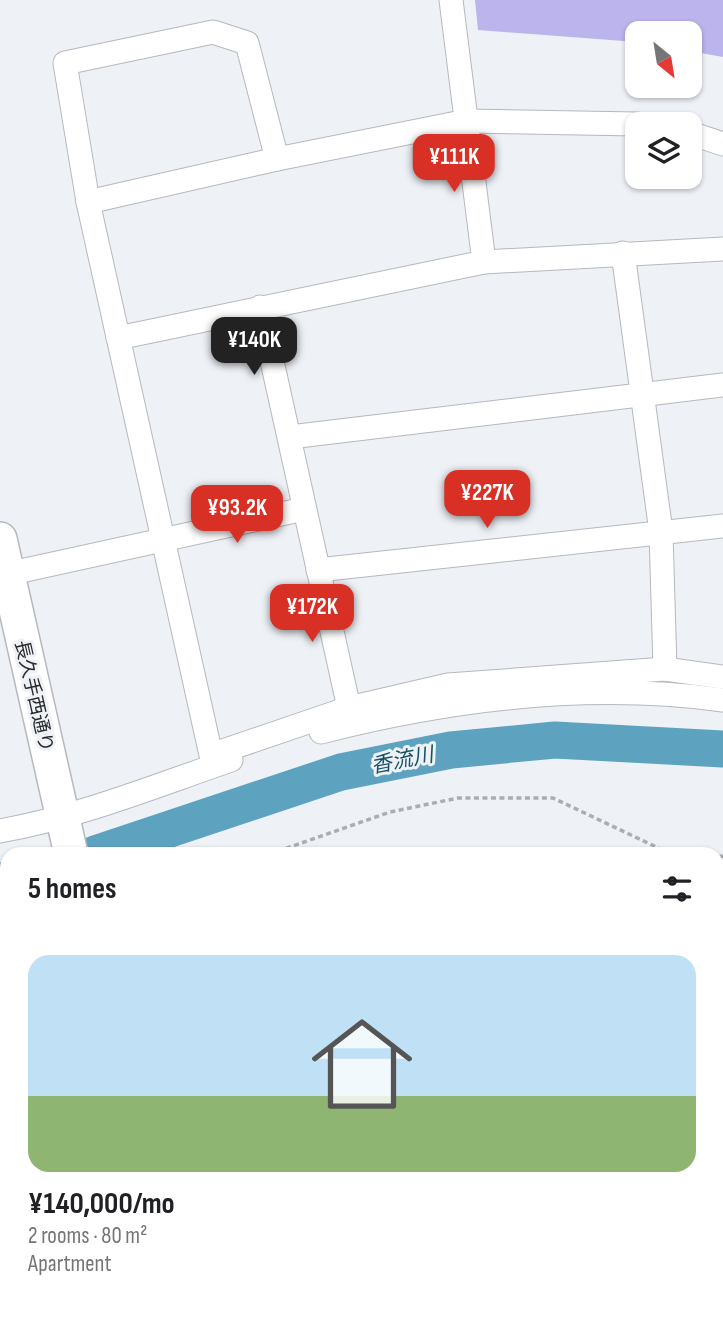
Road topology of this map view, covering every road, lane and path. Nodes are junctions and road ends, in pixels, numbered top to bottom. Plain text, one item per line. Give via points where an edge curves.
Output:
1 (451, 0) edge
2 (467, 121) junction
3 (625, 124) edge
4 (702, 137) edge
5 (723, 144) edge
6 (277, 159) junction
7 (88, 202) junction
8 (723, 249) edge
9 (623, 253) junction
10 (484, 262) junction
11 (260, 307) junction
12 (118, 338) junction
13 (723, 385) edge
14 (644, 393) junction
15 (290, 436) junction
16 (304, 509) junction
17 (723, 526) edge
18 (661, 532) junction
19 (162, 537) junction
20 (0, 539) edge
21 (318, 570) junction
22 (4, 575) edge
23 (666, 669) junction
24 (723, 677) edge
25 (723, 700) edge
26 (349, 708) junction
27 (0, 831) edge
28 (65, 832) edge
29 (290, 847) edge
30 (656, 847) edge

1 - 2 street
2 - 3 street
2 - 6 street
2 - 10 street
4 - 5 street
6 - 7 street
6 - 7 street via 247,43 214,32 65,63
7 - 12 street
8 - 9 street
9 - 10 street
9 - 14 street
10 - 11 street
11 - 12 street
11 - 15 street
12 - 19 street
13 - 14 street
14 - 15 street
14 - 18 street
15 - 16 street
16 - 19 street
16 - 21 street
17 - 18 street
18 - 21 street
18 - 23 street
19 - 22 street
19 - 26 street via 211,755
20 - 22 street, 長久手西通り
21 - 26 street
22 - 28 street, 長久手西通り
23 - 24 street
23 - 26 street via 448,685
25 - 28 street via 663,692 514,697 363,721 301,736
27 - 28 street
29 - 30 path via 390,812 458,798 553,798

